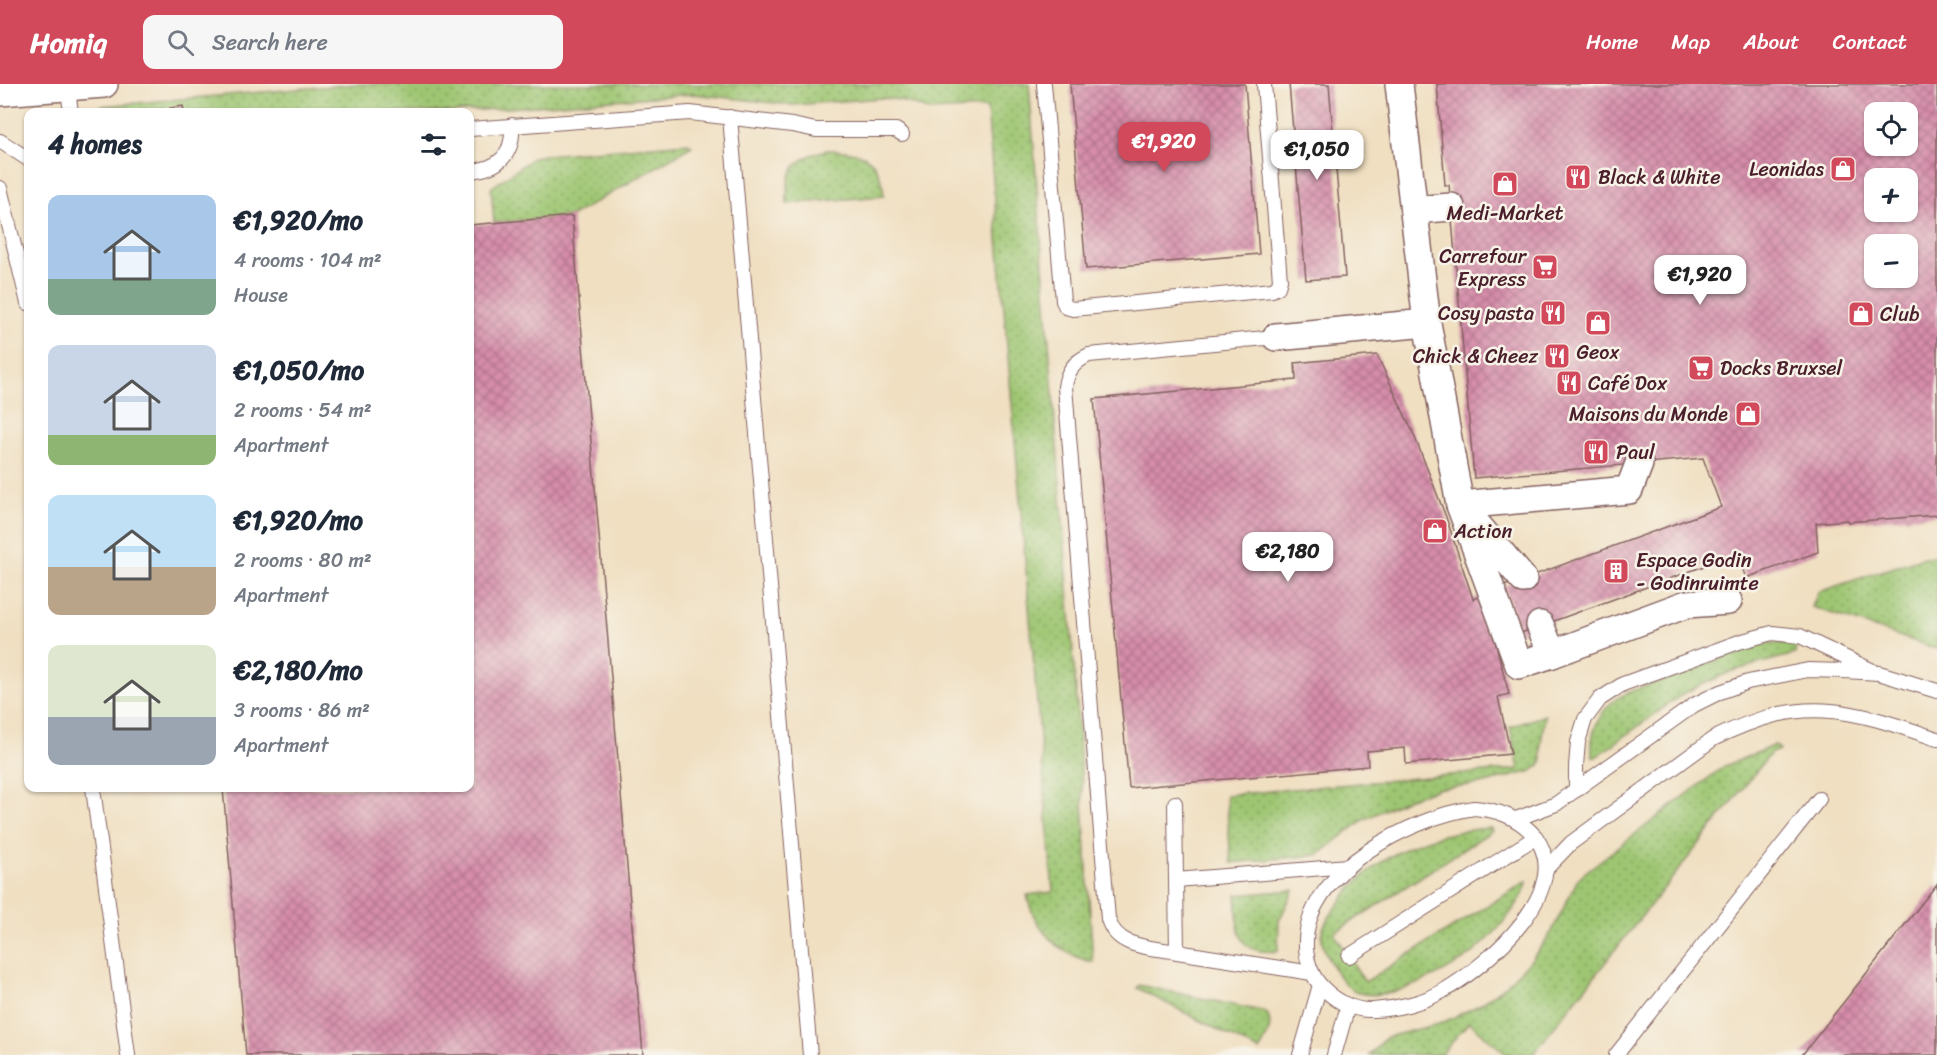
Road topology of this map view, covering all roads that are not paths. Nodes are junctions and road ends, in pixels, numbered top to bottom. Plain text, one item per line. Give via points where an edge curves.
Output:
1 (104, 84) edge
2 (1044, 84) edge
3 (1264, 84) edge
4 (1399, 84) edge
5 (0, 92) edge
6 (69, 95) edge
7 (730, 117) junction
8 (513, 125) junction
9 (474, 129) edge
10 (902, 135) dead end
11 (0, 141) edge
12 (24, 156) edge
13 (474, 170) edge
14 (0, 188) edge
15 (1450, 207) dead end
16 (1414, 210) junction
17 (24, 287) edge
18 (1427, 323) junction
19 (1276, 337) joint
20 (1639, 464) dead end
21 (1460, 505) junction
22 (1523, 579) dead end
23 (1728, 601) dead end
24 (1540, 625) dead end
25 (1551, 654) junction
26 (1879, 674) junction
27 (1937, 691) edge
28 (1937, 739) edge
29 (1576, 790) junction
30 (94, 792) edge
31 (1819, 799) dead end
32 (1175, 803) dead end
33 (1516, 819) junction
34 (1536, 837) junction
35 (1348, 866) junction
36 (1546, 869) junction
37 (1176, 880) junction
38 (1177, 952) junction
39 (1349, 956) dead end
40 (1312, 973) junction
41 (1320, 985) junction
42 (1348, 1006) junction
43 (128, 1055) edge
44 (810, 1055) edge
45 (1300, 1055) edge
46 (1334, 1055) edge
47 (1616, 1055) edge

1 - 6 street
2 - 3 lane via 1063,301 1066,308 1072,309 1278,287
4 - 16 street
5 - 6 street
7 - 8 lane via 690,112
7 - 10 lane via 816,130 896,130
7 - 44 lane
8 - 9 lane
8 - 13 lane via 510,150 504,157
11 - 12 lane
14 - 17 lane
15 - 16 street
16 - 18 street
18 - 19 street
18 - 21 street
19 - 38 lane via 1089,355 1078,360 1066,378 1108,919 1115,935 1125,942
20 - 21 street via 1629,490
21 - 22 street
21 - 25 street via 1519,665
23 - 25 street via 1687,604
24 - 25 street
26 - 27 lane
26 - 29 lane via 1808,670 1720,692 1694,705
26 - 29 lane via 1800,636 1772,633 1623,684 1600,699 1585,719 1578,742
28 - 36 lane via 1844,711 1793,711 1764,718 1713,740 1571,843
29 - 33 lane via 1556,804
30 - 43 lane
31 - 47 lane
32 - 37 lane
33 - 34 lane
33 - 35 lane via 1474,808 1431,818 1395,835
34 - 36 lane via 1544,852
34 - 39 lane
35 - 37 lane
35 - 40 lane via 1330,885 1310,917 1305,950
36 - 42 lane via 1518,929 1471,973 1442,992 1410,1003 1378,1010
37 - 38 lane
38 - 40 lane
40 - 41 lane
41 - 42 lane
41 - 45 lane
42 - 46 lane

